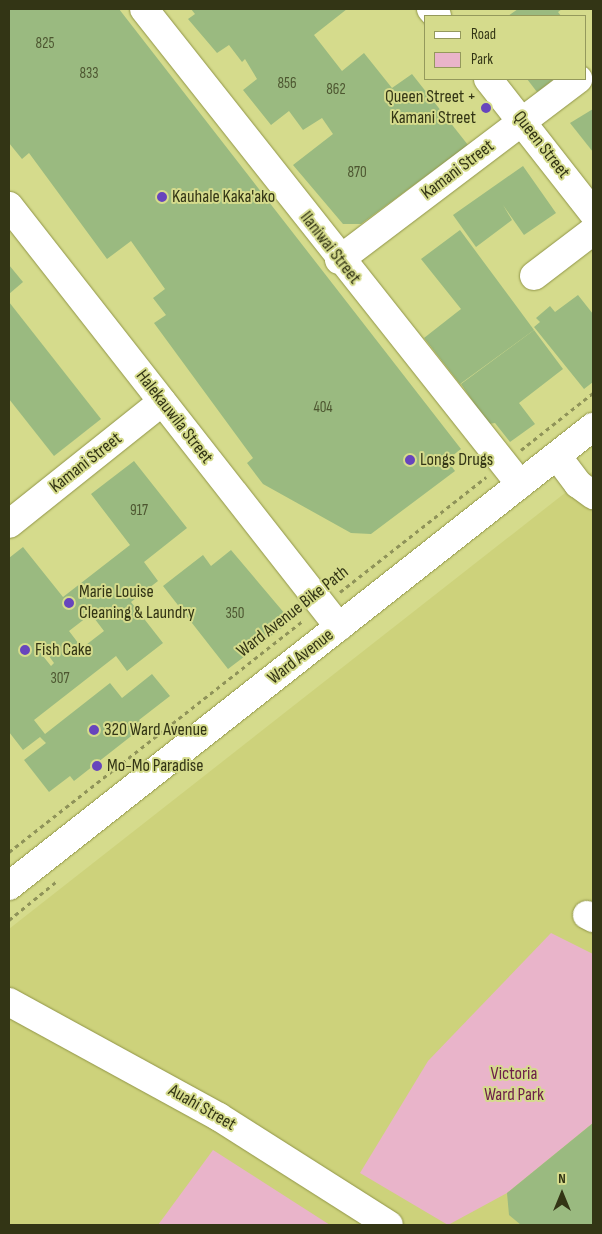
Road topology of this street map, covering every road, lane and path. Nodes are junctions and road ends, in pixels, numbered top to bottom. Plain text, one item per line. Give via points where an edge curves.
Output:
1 (144, 9) edge
2 (489, 80) edge
3 (577, 80) edge
4 (523, 120) junction
5 (9, 206) edge
6 (593, 213) edge
7 (593, 231) edge
8 (339, 260) junction
9 (534, 276) dead end
10 (593, 393) edge
11 (162, 402) junction
12 (593, 427) edge
13 (557, 456) junction
14 (503, 463) junction
15 (520, 484) junction
16 (593, 495) edge
17 (9, 524) edge
18 (322, 606) junction
19 (339, 627) junction
20 (9, 852) edge
21 (9, 887) edge
22 (9, 980) edge
23 (20, 1008) edge
24 (389, 1225) edge

1 - 8 street, Ilaniwai Street
2 - 4 street, Queen Street
3 - 4 street, Kamani Street
4 - 6 street, Queen Street
4 - 8 street, Kamani Street
5 - 11 street, Halekauwila Street
7 - 9 street
8 - 14 street, Ilaniwai Street
10 - 14 path, Ward Avenue Bike Path
11 - 17 street, Kamani Street
11 - 18 street, Halekauwila Street
12 - 13 street, Ward Avenue
13 - 15 street, Ward Avenue
13 - 16 street via 578,484
14 - 15 street, Ilaniwai Street
14 - 18 path, Ward Avenue Bike Path
15 - 19 street, Ward Avenue
18 - 19 street, Halekauwila Street
18 - 20 path, Ward Avenue Bike Path
19 - 21 street, Ward Avenue
22 - 23 street
23 - 24 street, Auahi Street via 219,1117

